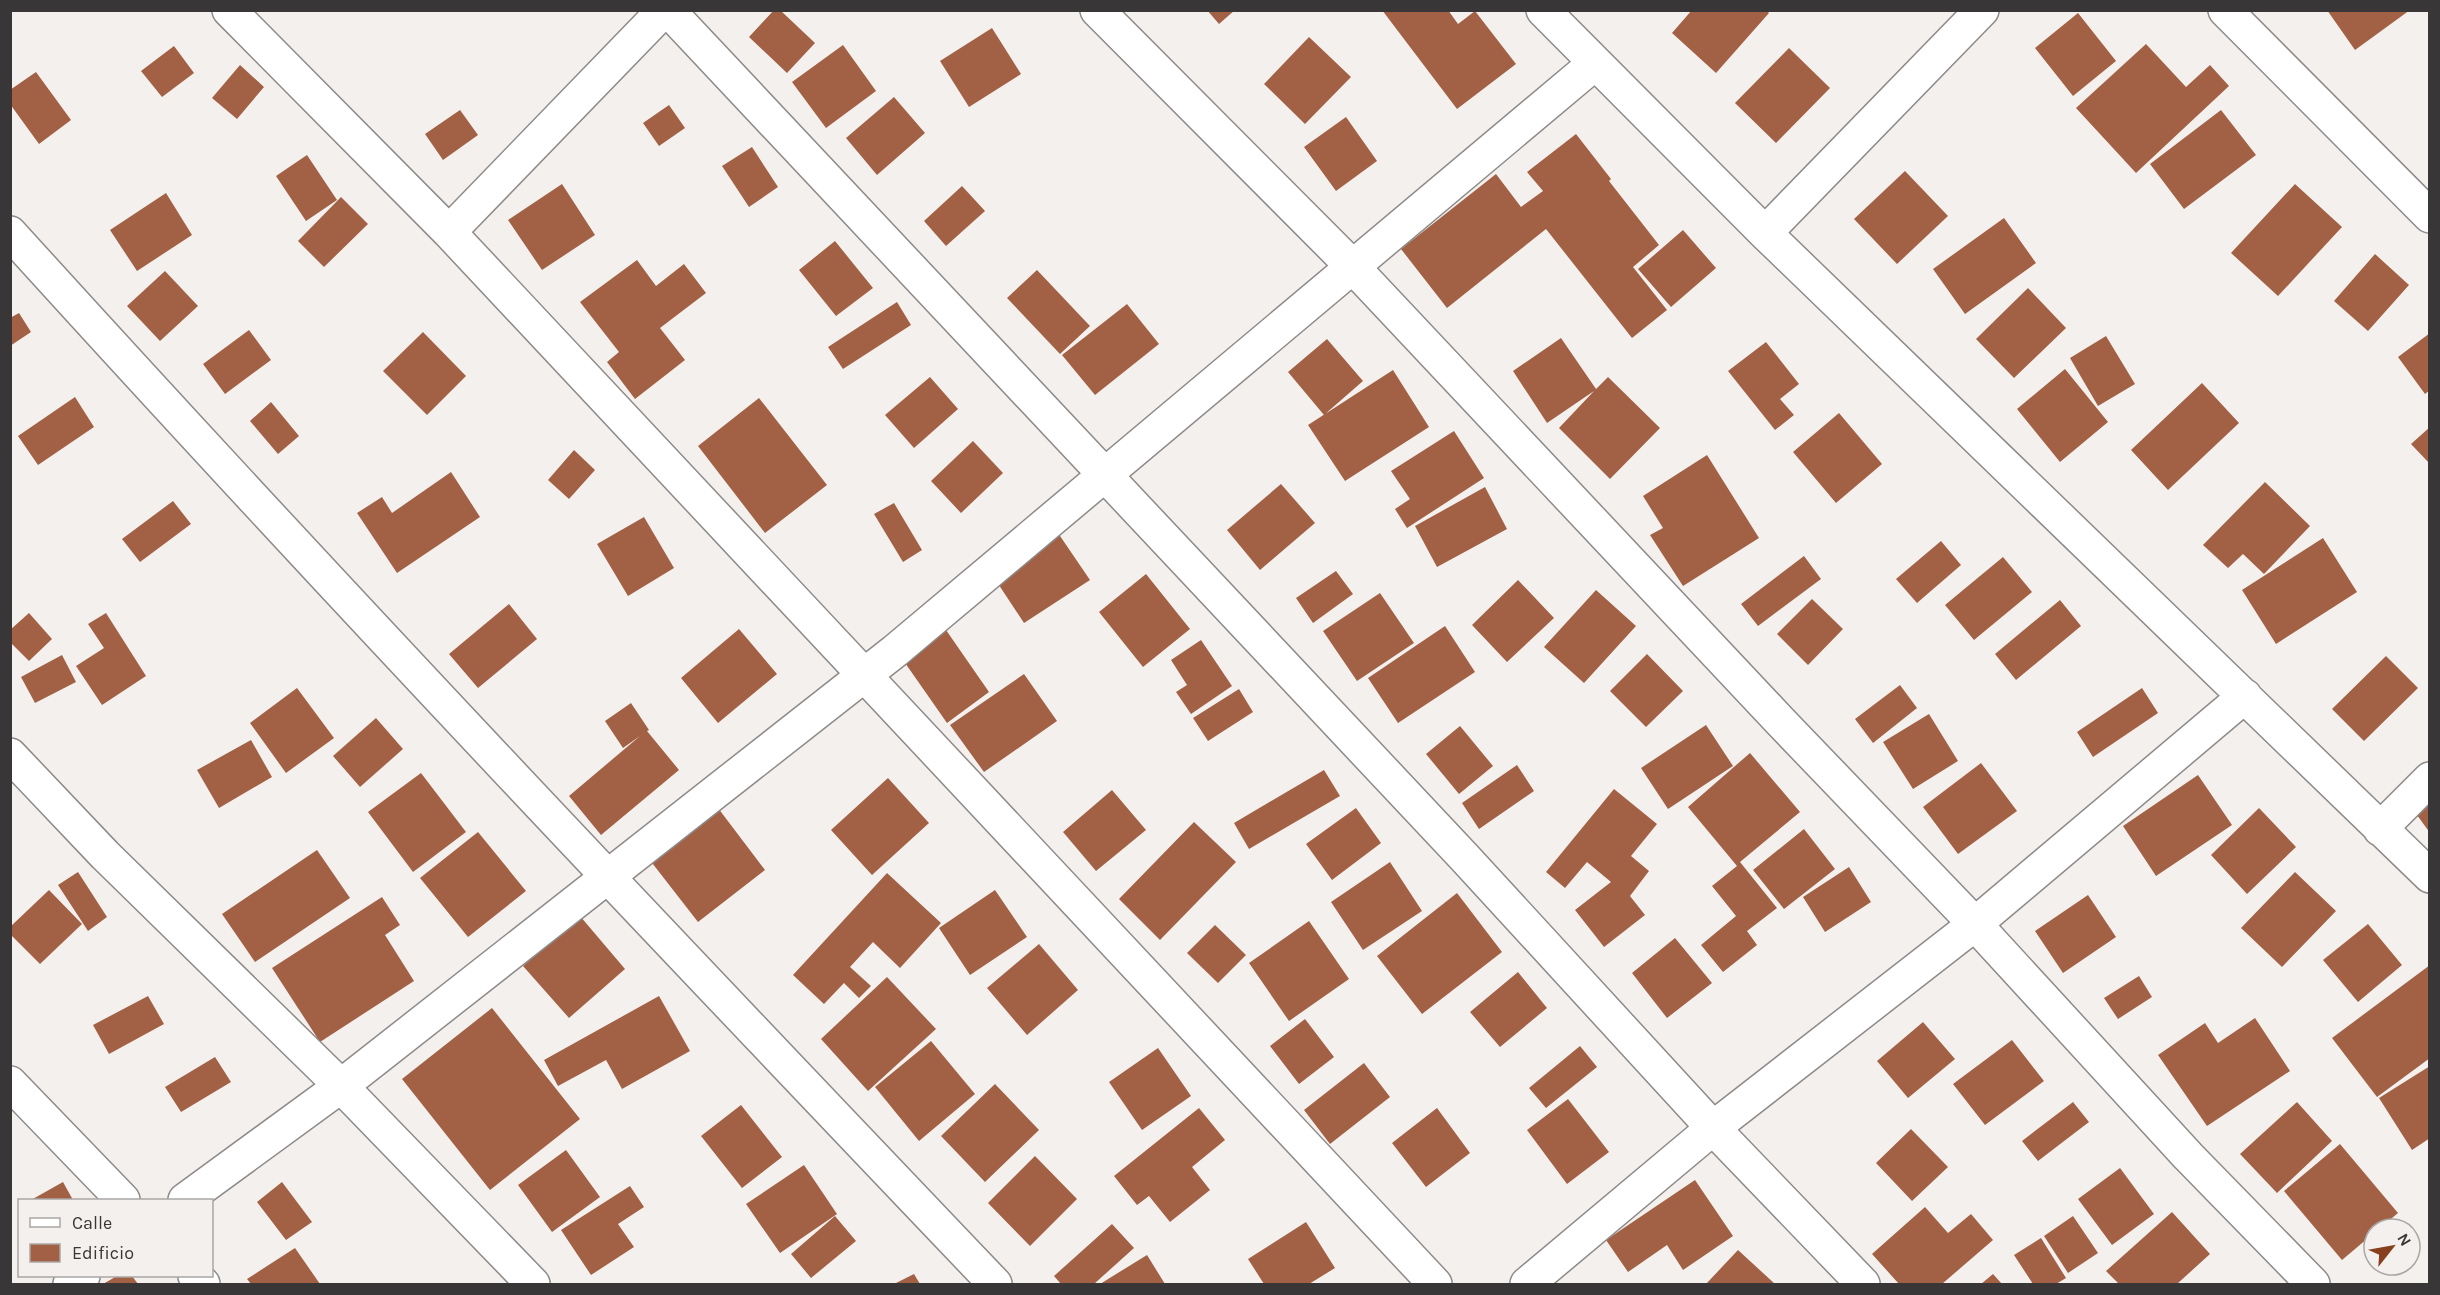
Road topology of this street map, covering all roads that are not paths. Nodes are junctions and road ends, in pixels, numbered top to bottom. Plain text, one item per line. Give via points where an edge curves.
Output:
1 (229, 10) edge
2 (666, 10) edge
3 (1098, 10) edge
4 (1543, 10) edge
5 (1982, 10) edge
6 (2225, 10) edge
7 (1594, 64) junction
8 (2430, 216) edge
9 (449, 232) junction
10 (10, 233) edge
11 (1765, 233) junction
12 (1353, 267) junction
13 (1103, 476) junction
14 (862, 676) junction
15 (2245, 696) junction
16 (10, 755) edge
17 (2430, 778) edge
18 (2380, 829) junction
19 (2430, 876) edge
20 (607, 877) junction
21 (1975, 924) junction
22 (10, 1083) edge
23 (341, 1086) junction
24 (1713, 1128) junction
25 (122, 1199) edge
26 (186, 1199) edge
27 (533, 1284) edge
28 (995, 1284) edge
29 (1435, 1284) edge
30 (1527, 1284) edge
31 (1863, 1284) edge
32 (2313, 1284) edge

1 - 9 street
2 - 9 street
2 - 13 street
3 - 12 street
4 - 7 street
5 - 11 street
6 - 8 street
7 - 11 street
7 - 12 street
9 - 14 street
10 - 20 street
11 - 15 street
12 - 13 street
12 - 21 street
13 - 14 street
13 - 24 street via 1465,858
14 - 20 street
14 - 29 street
15 - 18 street
15 - 21 street
16 - 23 street via 105,855
17 - 18 street
18 - 19 street
20 - 23 street
20 - 28 street
21 - 24 street
21 - 32 street via 2188,1156
22 - 25 street
23 - 26 street
23 - 27 street
24 - 30 street
24 - 31 street

